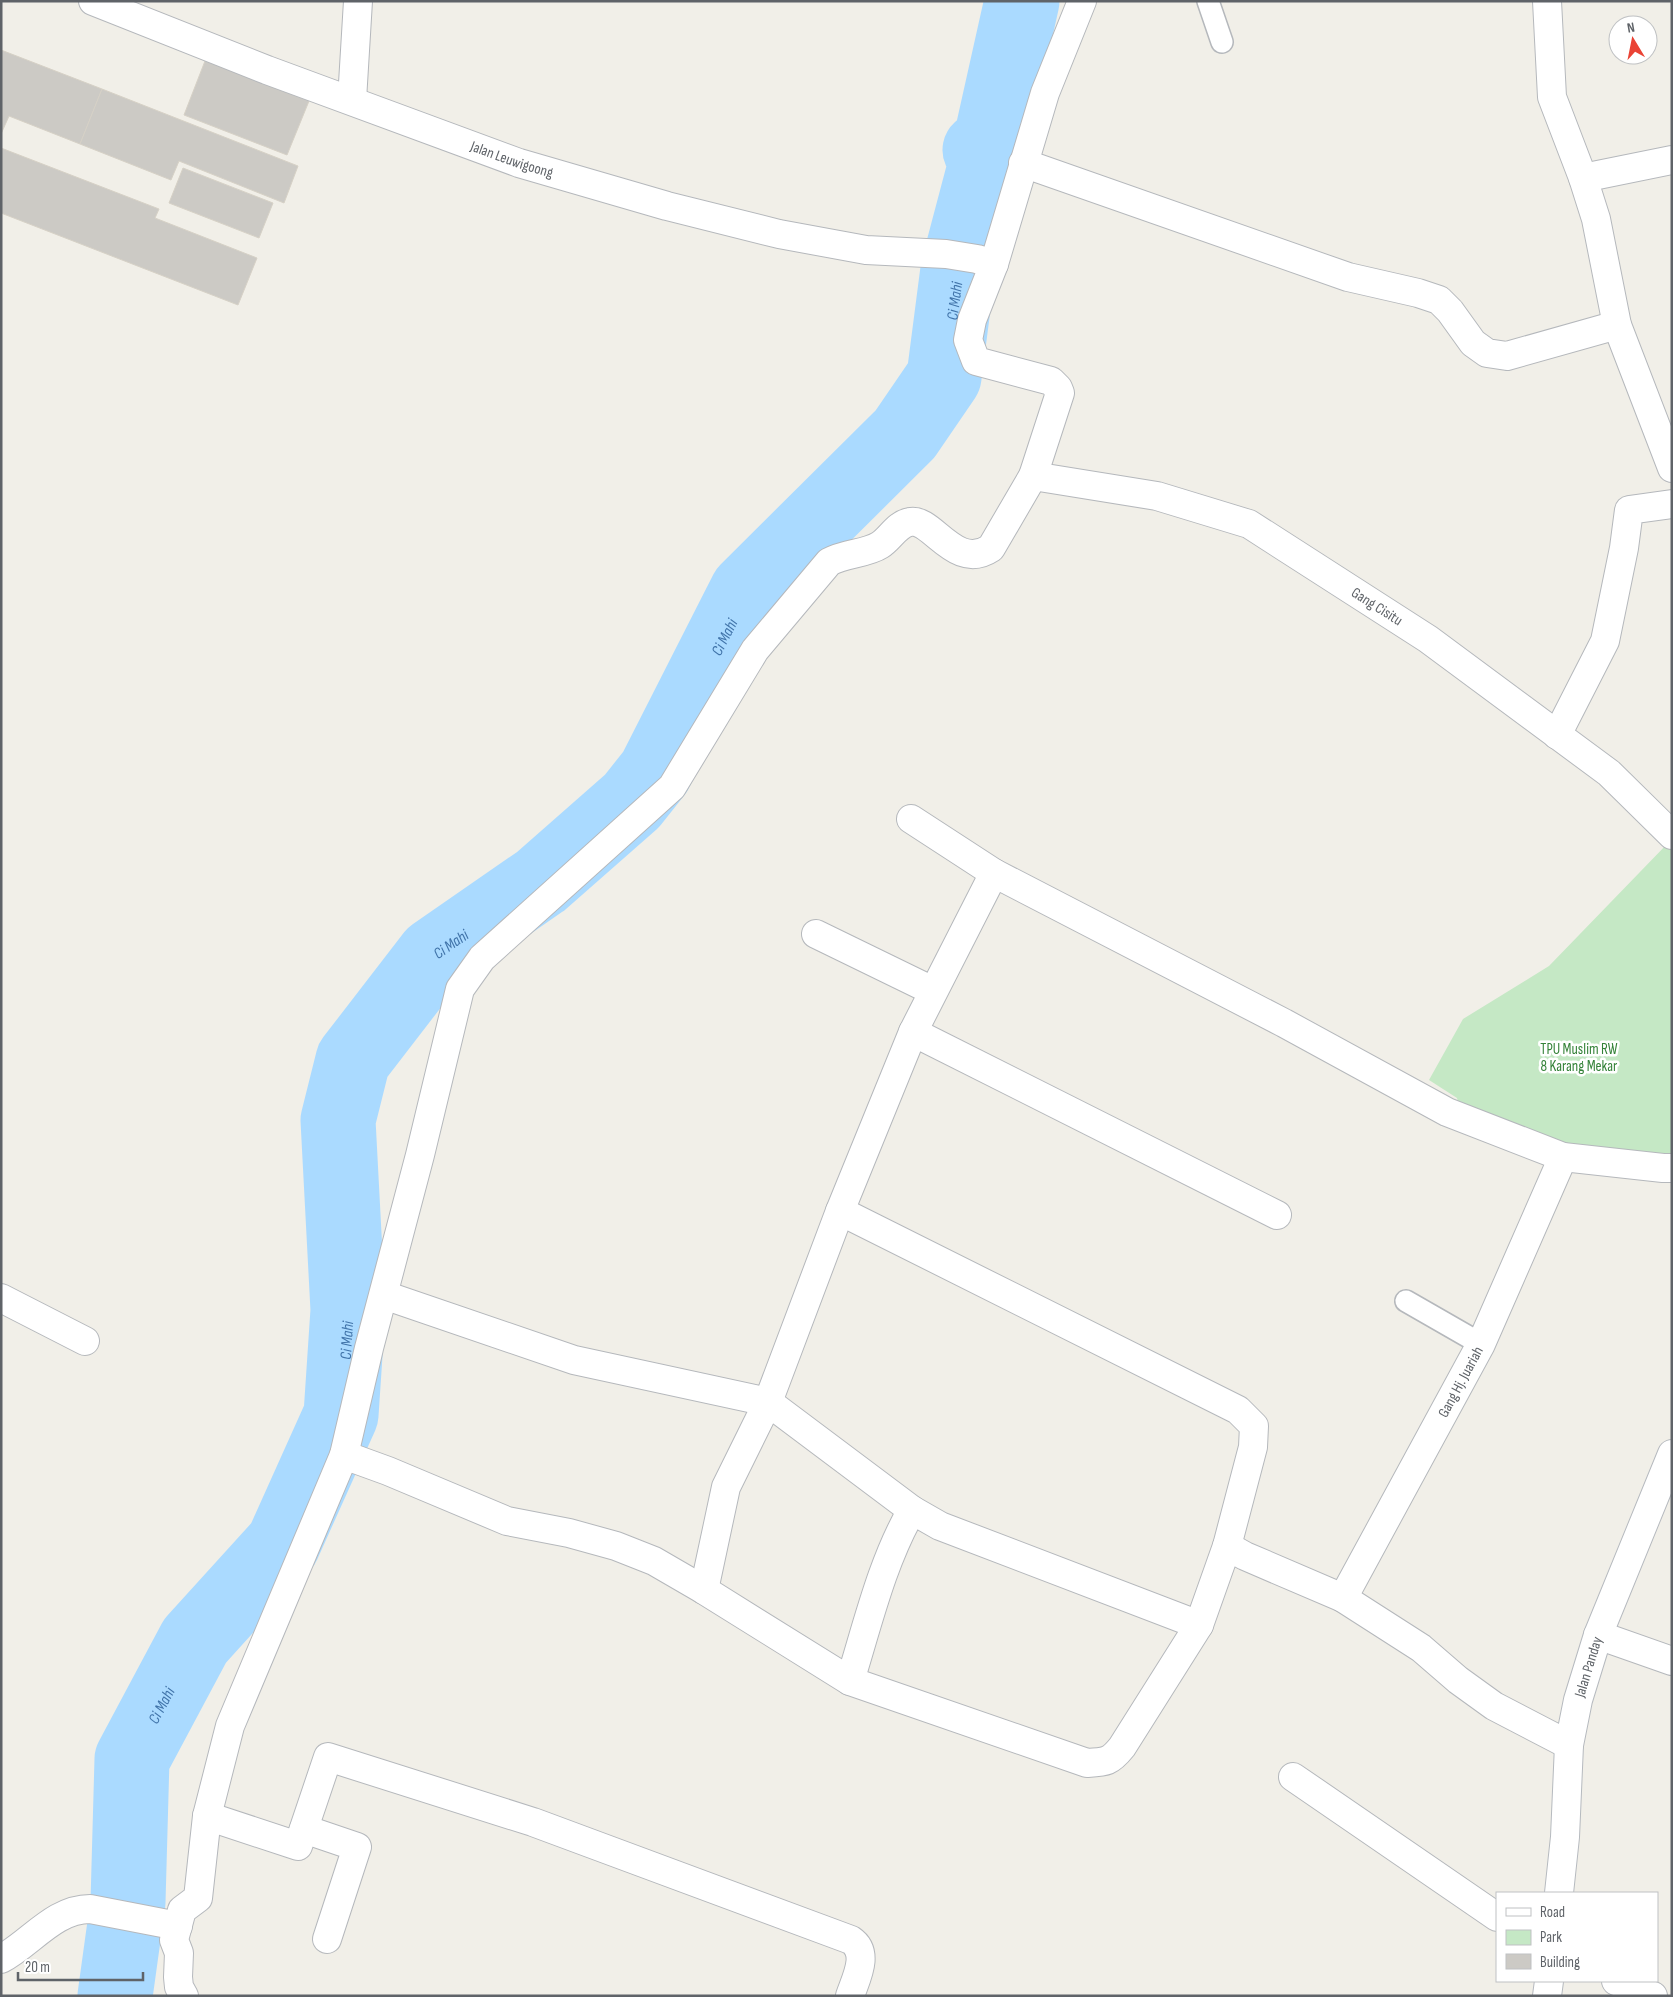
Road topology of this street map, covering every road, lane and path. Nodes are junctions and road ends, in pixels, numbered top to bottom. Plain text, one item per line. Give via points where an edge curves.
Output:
1 (93, 1) edge
2 (358, 1) edge
3 (1082, 1) edge
4 (1208, 1) edge
5 (1547, 1) edge
6 (1222, 42) dead end
7 (352, 100) junction
8 (1672, 160) edge
9 (1023, 163) junction
10 (1583, 178) junction
11 (986, 262) junction
12 (1617, 325) junction
13 (1672, 468) edge
14 (1033, 476) junction
15 (1672, 504) edge
16 (1557, 735) junction
17 (911, 819) dead end
18 (1672, 835) edge
19 (994, 873) junction
20 (816, 934) dead end
21 (933, 991) junction
22 (913, 1032) junction
23 (1563, 1157) junction
24 (1672, 1168) edge
25 (840, 1211) junction
26 (1277, 1215) dead end
27 (384, 1295) junction
28 (1, 1298) edge
29 (1406, 1301) dead end
30 (85, 1341) dead end
31 (1481, 1344) junction
32 (768, 1402) junction
33 (1672, 1454) edge
34 (344, 1455) junction
35 (912, 1510) junction
36 (1227, 1546) junction
37 (704, 1590) junction
38 (1343, 1598) junction
39 (1199, 1625) junction
40 (1598, 1635) junction
41 (1672, 1661) edge
42 (850, 1681) junction
43 (1569, 1745) junction
44 (1293, 1777) dead end
45 (206, 1816) junction
46 (304, 1829) junction
47 (1559, 1892) edge
48 (1496, 1916) edge
49 (174, 1924) junction
50 (327, 1938) dead end
51 (1, 1959) edge
52 (1549, 1982) edge
53 (1618, 1982) edge
54 (184, 1996) edge
55 (850, 1996) edge
56 (1547, 1996) edge
57 (1653, 1996) edge

1 - 7 street, Jalan Leuwigoong
2 - 7 street
3 - 9 street via 1045,93
4 - 6 lane
5 - 10 street via 1552,97
7 - 11 street, Jalan Leuwigoong via 519,163 667,206 779,234 866,250 946,254
8 - 10 street
9 - 11 street
9 - 12 street via 1348,276 1438,300 1473,343 1487,353 1507,356
10 - 12 street via 1596,220
11 - 14 street via 968,340 976,361 1050,381 1060,393
12 - 13 street
14 - 16 street, Gang Cisitu via 1157,496 1249,524 1428,639
14 - 27 street via 991,548 986,551 974,554 958,551 922,524 910,521 879,546 829,562 755,650 672,787 482,958 470,973 460,989
15 - 16 street via 1629,510 1606,641
16 - 18 street, Gang Cisitu via 1609,773
17 - 19 street
19 - 21 street
19 - 23 street via 1284,1023 1447,1112
20 - 21 street
21 - 22 street
22 - 25 street
22 - 26 street
23 - 24 street
23 - 31 street, Gang Hj. Juariah
25 - 32 street
25 - 36 street via 1238,1410 1254,1426 1253,1447
27 - 32 street via 574,1360
27 - 34 street
28 - 30 street
29 - 31 lane
31 - 38 street, Gang Hj. Juariah
32 - 35 street
32 - 37 street via 726,1487
33 - 40 street, Jalan Panday
34 - 37 street via 507,1521 569,1532 616,1546 654,1562
34 - 45 street via 230,1726
35 - 39 street via 940,1526
35 - 42 street via 887,1562
36 - 38 street
36 - 39 street
37 - 42 street
38 - 43 street via 1421,1648 1494,1706
39 - 42 street via 1122,1746 1106,1762 1087,1763
40 - 41 street
40 - 43 street, Jalan Panday via 1578,1700
43 - 47 street, Jalan Panday
44 - 48 street
45 - 46 street via 298,1846
45 - 49 street via 198,1898 182,1910
46 - 50 street via 356,1847
46 - 55 street via 328,1757 533,1822 851,1940 861,1953 861,1963
49 - 51 street via 82,1909 63,1915
49 - 54 street via 174,1940 179,1953 178,1977
52 - 56 street
53 - 57 street

